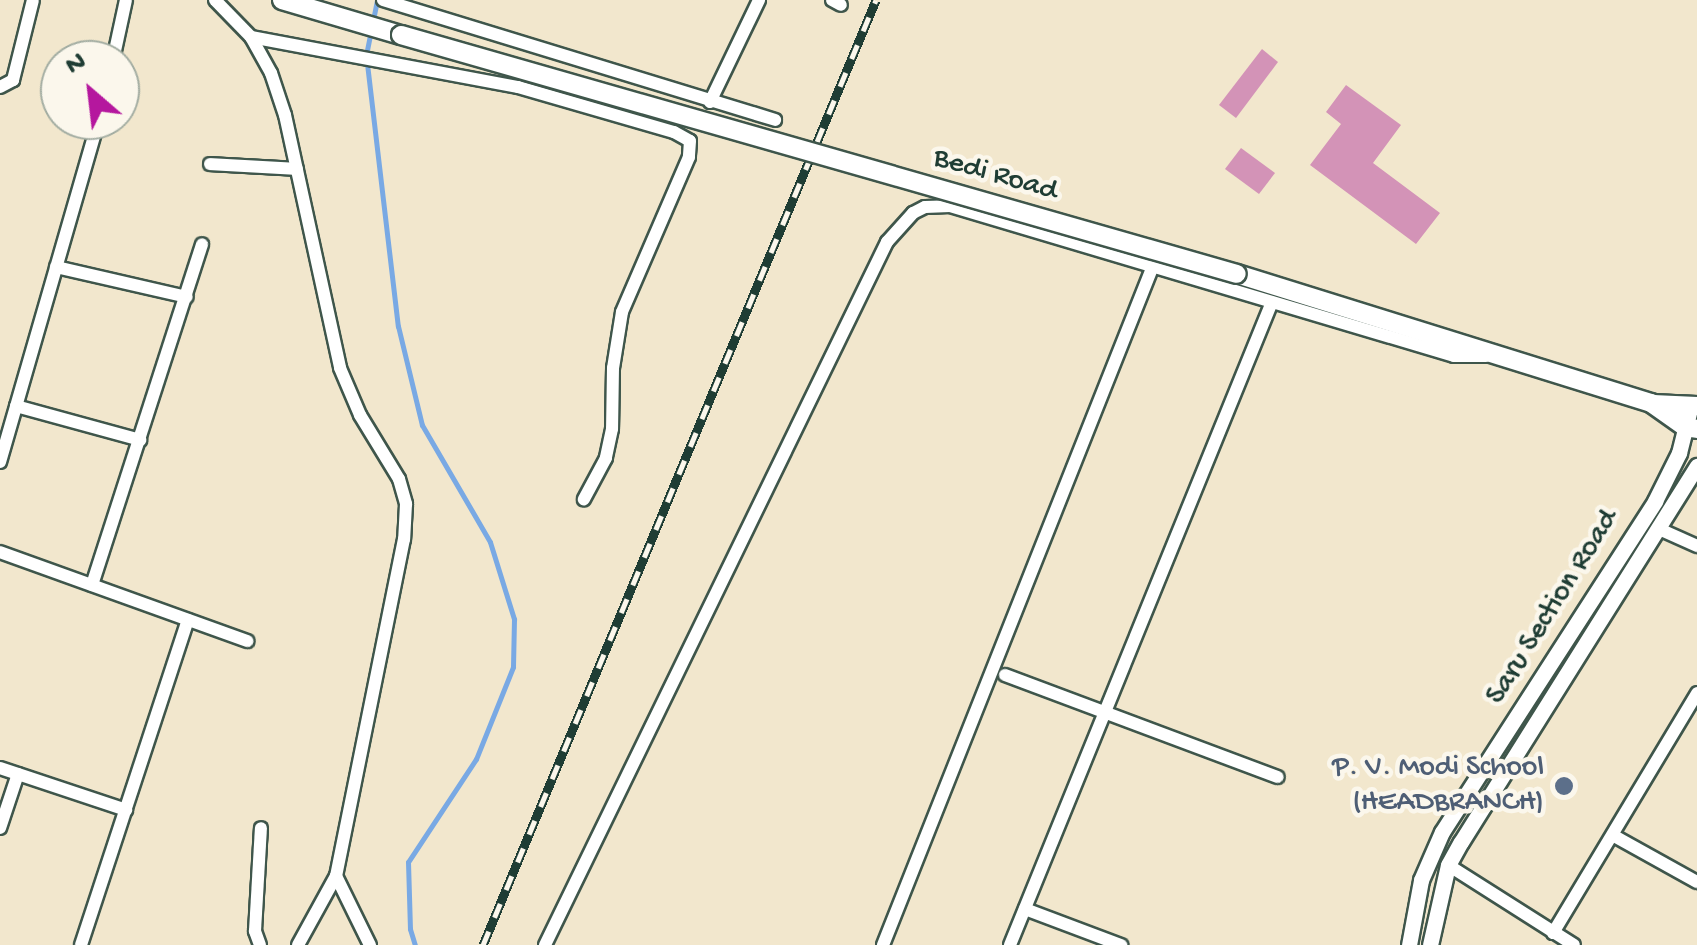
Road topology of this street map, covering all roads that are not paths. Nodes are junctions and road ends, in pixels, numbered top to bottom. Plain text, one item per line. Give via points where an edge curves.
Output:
1 (33, 0) edge
2 (126, 0) edge
3 (215, 0) edge
4 (282, 0) edge
5 (383, 0) edge
6 (759, 0) edge
7 (251, 37) junction
8 (118, 40) edge
9 (0, 87) edge
10 (710, 102) junction
11 (775, 120) dead end
12 (93, 140) edge
13 (210, 164) dead end
14 (297, 169) junction
15 (202, 244) dead end
16 (1153, 266) junction
17 (56, 267) junction
18 (187, 297) junction
19 (1272, 302) junction
20 (1500, 356) junction
21 (1650, 404) junction
22 (16, 406) junction
23 (1694, 406) edge
24 (1691, 428) edge
25 (140, 440) junction
26 (0, 462) edge
27 (1697, 466) edge
28 (584, 498) dead end
29 (1659, 530) junction
30 (1697, 546) edge
31 (0, 552) edge
32 (92, 585) junction
33 (188, 620) junction
34 (247, 642) dead end
35 (1005, 675) dead end
36 (1697, 693) edge
37 (1105, 716) junction
38 (0, 768) edge
39 (18, 774) junction
40 (1278, 777) dead end
41 (126, 810) junction
42 (0, 828) edge
43 (261, 828) dead end
44 (1614, 836) junction
45 (1448, 865) junction
46 (336, 876) junction
47 (1697, 882) edge
48 (1025, 909) junction
49 (1553, 933) junction
50 (1087, 939) edge
51 (81, 945) edge
52 (260, 945) edge
53 (298, 945) edge
54 (370, 945) edge
55 (545, 945) edge
56 (883, 945) edge
57 (1010, 945) edge
58 (1121, 945) edge
59 (1409, 945) edge
60 (1430, 945) edge
61 (1574, 945) edge

1 - 9 street via 13,80
2 - 8 street
3 - 7 street
4 - 20 main road, Bedi Road, bridge
5 - 10 street
6 - 10 street
7 - 14 street via 271,73
7 - 28 street via 518,87 690,141 622,312 612,429 606,458
10 - 11 street
12 - 17 street
13 - 14 street
14 - 46 street via 340,368 406,504
15 - 18 street
16 - 19 street
16 - 55 street via 950,206 924,207 900,224
16 - 56 street
17 - 18 street
17 - 22 street
18 - 25 street
19 - 20 street via 1454,356
19 - 37 street
20 - 21 main road, Bedi Road
21 - 23 main road
21 - 24 main road, Bedi Road
22 - 25 street
22 - 26 street
23 - 24 street, Saru Section Road
24 - 59 street, Saru Section Road via 1655,501 1442,832 1421,880
25 - 32 street
27 - 29 street, Saru Section Road
29 - 30 street
29 - 45 street, Saru Section Road
31 - 32 street
32 - 33 street
33 - 34 street
33 - 41 street
35 - 37 street
36 - 44 street
37 - 40 street
37 - 48 street
38 - 39 street
39 - 41 street
39 - 42 street
41 - 51 street
43 - 52 street via 254,930
44 - 47 street
44 - 49 street
45 - 49 street
45 - 60 street, Saru Section Road
46 - 53 street
46 - 54 street
48 - 50 street
48 - 57 street
49 - 61 street
50 - 58 street

